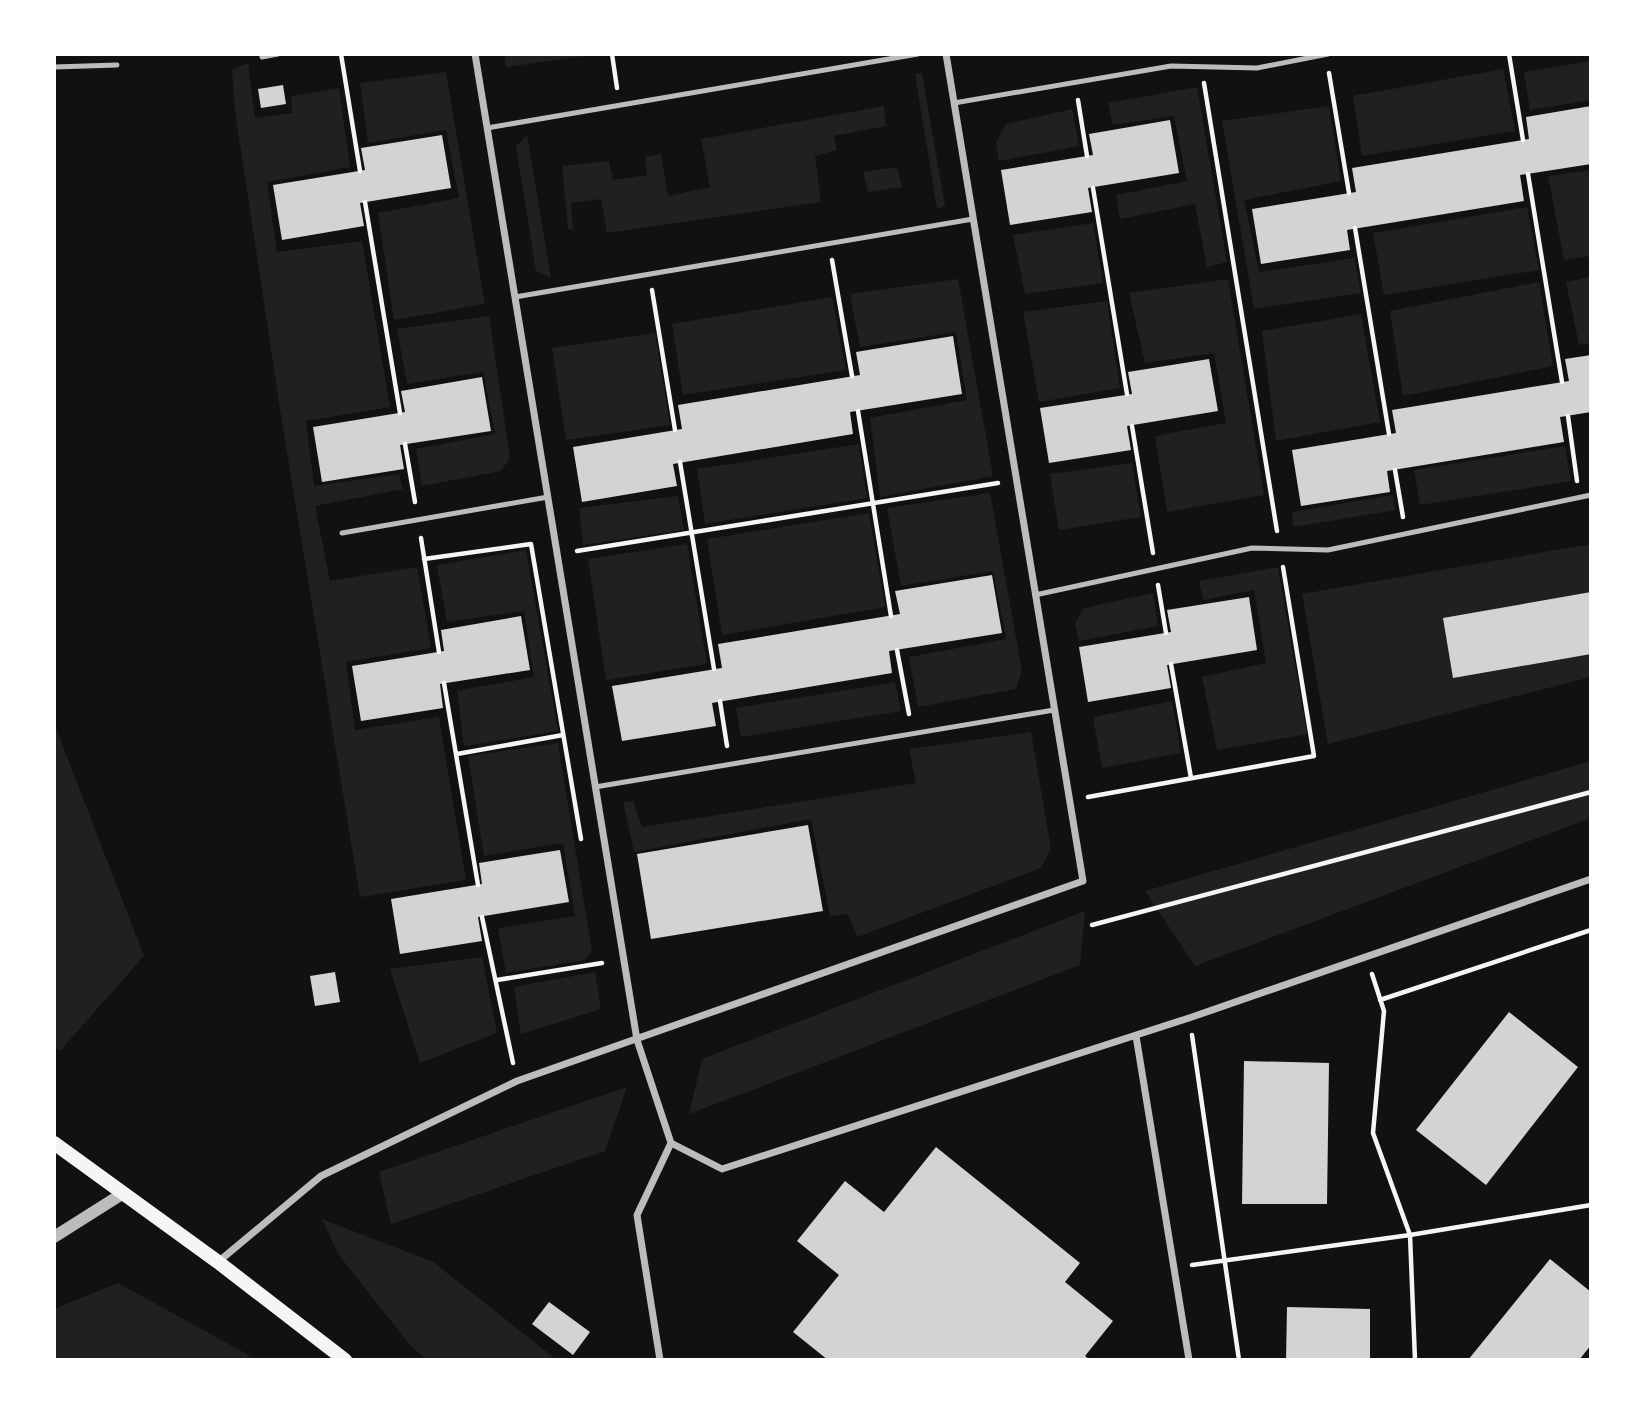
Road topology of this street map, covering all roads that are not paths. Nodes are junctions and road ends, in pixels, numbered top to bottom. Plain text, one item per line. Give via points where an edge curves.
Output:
1 (278, 54) edge
2 (475, 54) edge
3 (918, 54) edge
4 (946, 54) edge
5 (1327, 54) edge
6 (262, 57) dead end
7 (117, 65) dead end
8 (54, 67) edge
9 (954, 103) junction
10 (487, 128) junction
11 (973, 219) junction
12 (515, 297) junction
13 (1591, 495) edge
14 (548, 498) junction
15 (342, 533) dead end
16 (1035, 595) junction
17 (1054, 709) junction
18 (595, 787) junction
19 (1591, 879) edge
20 (1136, 1036) junction
21 (637, 1040) junction
22 (54, 1143) edge
23 (671, 1143) junction
24 (122, 1195) junction
25 (58, 1235) edge
26 (218, 1262) junction
27 (345, 1360) edge
28 (660, 1360) edge
29 (1189, 1360) edge

1 - 6 lane
2 - 10 street
3 - 10 lane
4 - 9 street
5 - 9 lane via 1257,68 1171,66
7 - 8 lane
9 - 11 street
10 - 12 street
11 - 12 lane
11 - 16 street
12 - 14 street
13 - 16 lane via 1328,550 1252,548
14 - 15 lane
14 - 18 street
16 - 17 street
17 - 18 lane
17 - 21 street via 1083,881
18 - 21 street
19 - 20 street
20 - 23 street via 722,1169
20 - 29 street
21 - 23 street
21 - 26 street via 517,1081 321,1177
22 - 24 main road
23 - 28 street via 638,1215
24 - 25 street
24 - 26 main road
26 - 27 main road

